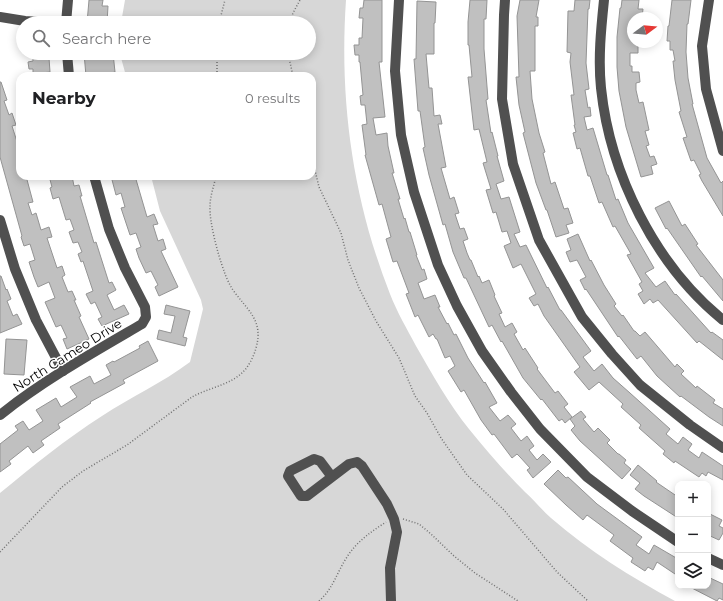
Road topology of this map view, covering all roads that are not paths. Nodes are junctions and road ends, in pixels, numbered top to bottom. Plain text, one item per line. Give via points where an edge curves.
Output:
1 (68, 0) edge
2 (399, 0) edge
3 (505, 0) edge
4 (604, 0) edge
5 (709, 0) edge
6 (67, 16) edge
7 (0, 17) edge
8 (16, 20) edge
9 (68, 60) edge
10 (69, 72) edge
11 (723, 151) edge
12 (95, 180) edge
13 (0, 220) edge
14 (723, 320) edge
15 (63, 370) junction
16 (0, 415) edge
17 (723, 448) edge
18 (332, 477) dead end
19 (675, 540) edge
20 (711, 559) edge
21 (723, 565) edge
22 (391, 601) edge

1 - 6 street
2 - 19 street via 395,71 401,135 416,199 438,265 458,306 482,351 540,429 587,477 632,512
3 - 17 street via 502,99 512,164 540,240 582,317 612,354 646,389
4 - 14 street via 600,38 601,87 608,133 620,170 636,210 681,279
5 - 11 street via 702,46 706,89
7 - 8 street
9 - 10 street
12 - 15 street, North Cameo Drive via 109,228 125,268 145,307 146,317 142,324
13 - 15 street via 15,269 33,313
15 - 16 street, North Cameo Drive
18 - 22 street via 349,464 357,462 387,504 397,532 390,568
20 - 21 street

